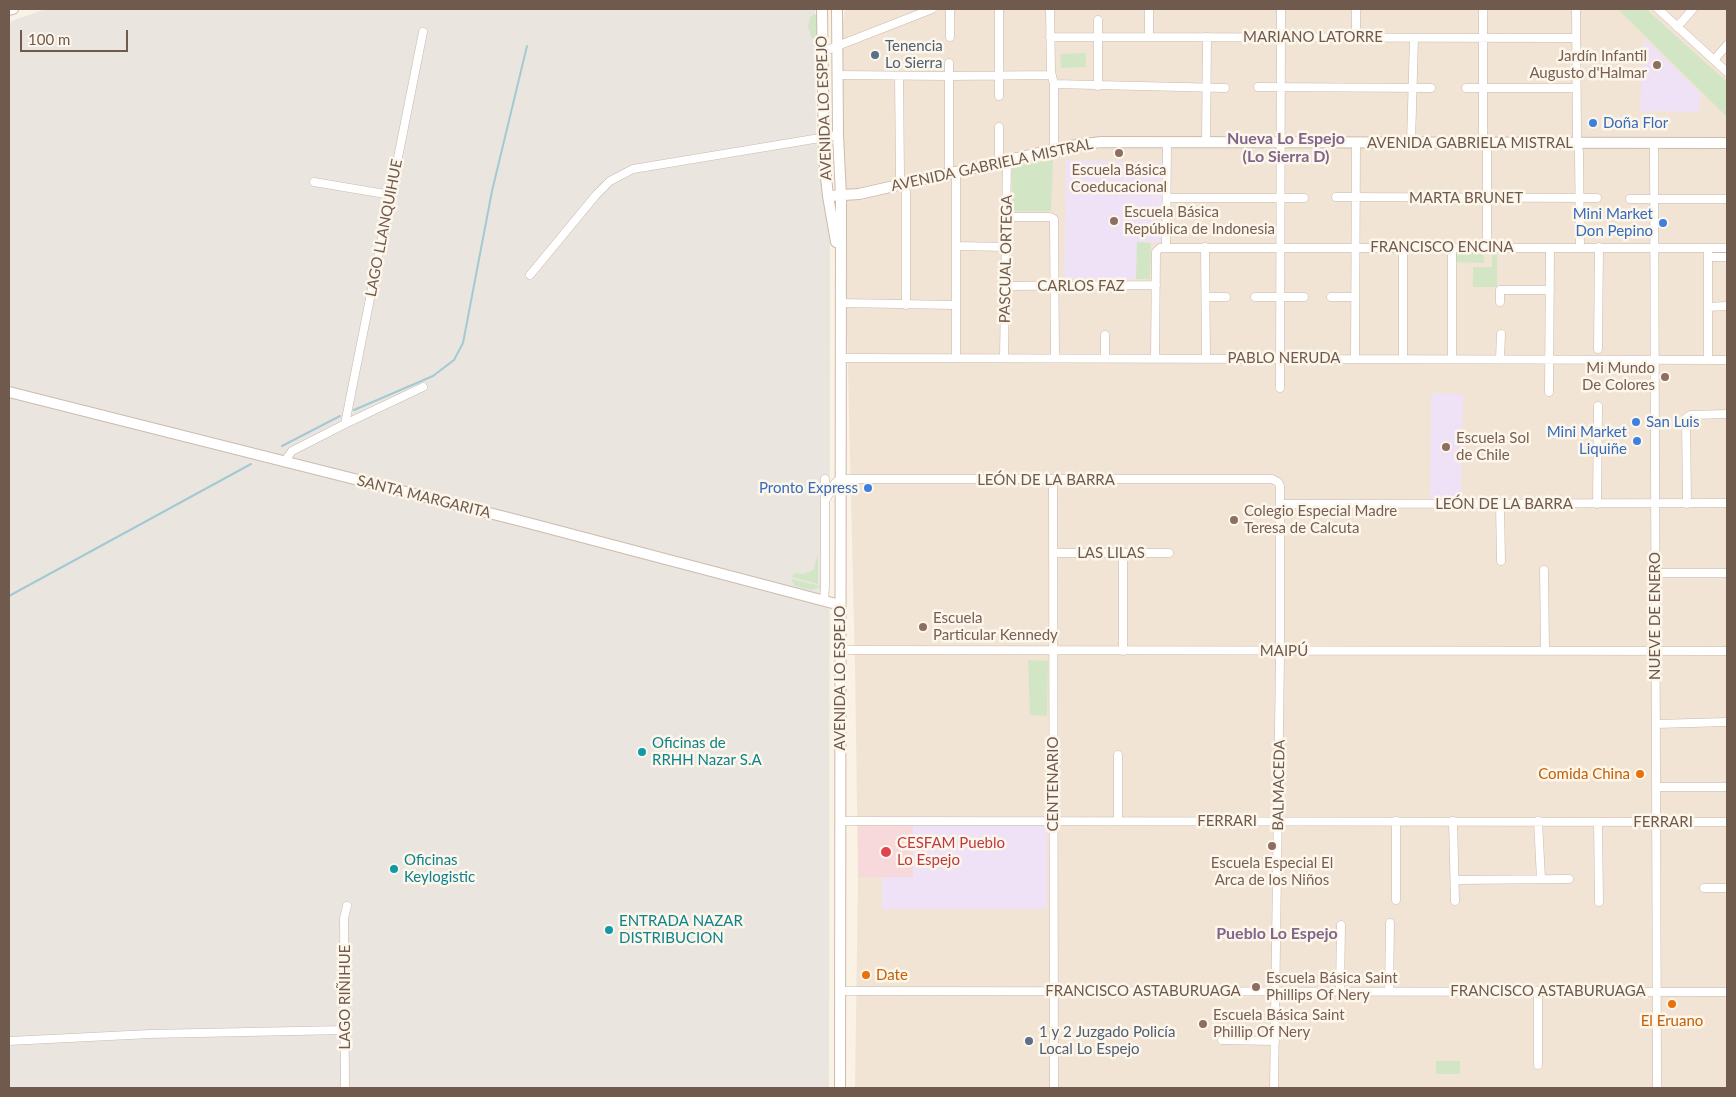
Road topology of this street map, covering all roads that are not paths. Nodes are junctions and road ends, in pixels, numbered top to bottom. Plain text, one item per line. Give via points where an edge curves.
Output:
1 (13, 9) edge
2 (822, 9) edge
3 (837, 9) edge
4 (932, 9) edge
5 (950, 9) edge
6 (999, 9) edge
7 (1050, 9) edge
8 (1149, 9) edge
9 (1282, 9) edge
10 (1356, 9) edge
11 (1483, 9) edge
12 (1576, 9) edge
13 (1658, 9) edge
14 (9, 10) edge
15 (1692, 10) dead end
16 (1098, 20) dead end
17 (1677, 27) junction
18 (423, 32) dead end
19 (950, 37) dead end
20 (1050, 37) junction
21 (1098, 37) junction
22 (1149, 37) junction
23 (1207, 37) junction
24 (1281, 37) junction
25 (1356, 38) junction
26 (1414, 38) junction
27 (1483, 38) junction
28 (1576, 38) junction
29 (1727, 45) edge
30 (837, 47) junction
31 (822, 52) junction
32 (1714, 60) junction
33 (950, 63) dead end
34 (1727, 72) edge
35 (836, 75) junction
36 (1051, 75) junction
37 (899, 76) junction
38 (949, 76) junction
39 (999, 76) junction
40 (1054, 84) junction
41 (1098, 86) junction
42 (1207, 87) junction
43 (1258, 87) dead end
44 (1281, 87) junction
45 (1225, 88) dead end
46 (1413, 88) junction
47 (1431, 88) dead end
48 (1466, 88) dead end
49 (1483, 88) junction
50 (1576, 88) junction
51 (999, 96) dead end
52 (999, 127) dead end
53 (838, 135) junction
54 (823, 138) junction
55 (1167, 142) junction
56 (1206, 142) junction
57 (1281, 142) junction
58 (1356, 142) junction
59 (1411, 142) junction
60 (1485, 143) junction
61 (1577, 143) junction
62 (1654, 143) junction
63 (1727, 143) edge
64 (1054, 150) junction
65 (1003, 161) junction
66 (952, 172) junction
67 (314, 182) dead end
68 (903, 183) junction
69 (391, 196) junction
70 (828, 196) junction
71 (841, 196) junction
72 (1336, 197) dead end
73 (1356, 197) junction
74 (1166, 198) junction
75 (1280, 198) junction
76 (1304, 198) dead end
77 (1487, 198) junction
78 (1579, 198) junction
79 (1597, 198) dead end
80 (1630, 199) dead end
81 (1653, 199) junction
82 (1727, 199) edge
83 (1006, 217) junction
84 (956, 246) junction
85 (1006, 247) junction
86 (1355, 247) junction
87 (1403, 247) junction
88 (1452, 247) junction
89 (1580, 247) junction
90 (1599, 247) junction
91 (1166, 248) junction
92 (1206, 248) junction
93 (1280, 248) junction
94 (1487, 248) junction
95 (1550, 248) junction
96 (1653, 248) junction
97 (1708, 248) junction
98 (1727, 248) edge
99 (1708, 257) junction
100 (1727, 257) edge
101 (840, 267) junction
102 (530, 276) dead end
103 (1156, 285) junction
104 (1005, 286) junction
105 (1054, 286) junction
106 (1550, 290) junction
107 (1206, 297) junction
108 (1226, 297) dead end
109 (1255, 297) dead end
110 (1280, 297) junction
111 (1304, 297) dead end
112 (1331, 297) dead end
113 (1355, 297) junction
114 (1500, 302) dead end
115 (840, 303) junction
116 (906, 304) junction
117 (956, 305) junction
118 (1708, 306) junction
119 (1727, 306) edge
120 (1501, 334) dead end
121 (1105, 335) dead end
122 (1598, 349) dead end
123 (840, 358) junction
124 (956, 358) junction
125 (1004, 358) junction
126 (1055, 358) junction
127 (1105, 358) junction
128 (1156, 358) junction
129 (1206, 358) junction
130 (1280, 358) junction
131 (1355, 358) junction
132 (1403, 359) junction
133 (1452, 359) junction
134 (1500, 359) junction
135 (1549, 360) junction
136 (1653, 360) junction
137 (1708, 360) junction
138 (1727, 360) edge
139 (423, 387) dead end
140 (1280, 388) dead end
141 (9, 392) edge
142 (1549, 392) dead end
143 (1598, 406) dead end
144 (1727, 414) edge
145 (345, 424) junction
146 (284, 462) junction
147 (825, 479) dead end
148 (840, 479) junction
149 (1053, 480) junction
150 (1278, 482) joint
151 (825, 502) junction
152 (1727, 503) edge
153 (1280, 504) junction
154 (1500, 504) junction
155 (1597, 504) junction
156 (1654, 504) junction
157 (1687, 504) junction
158 (1053, 553) junction
159 (1123, 553) junction
160 (1169, 553) dead end
161 (1501, 561) dead end
162 (1544, 570) dead end
163 (1655, 573) junction
164 (1727, 573) edge
165 (824, 600) junction
166 (840, 605) junction
167 (841, 650) junction
168 (1053, 651) junction
169 (1123, 651) junction
170 (1280, 651) junction
171 (1545, 651) junction
172 (1655, 651) junction
173 (1727, 651) edge
174 (1727, 722) edge
175 (1656, 724) junction
176 (1118, 754) dead end
177 (1727, 786) edge
178 (1656, 788) junction
179 (840, 821) junction
180 (1053, 821) junction
181 (1118, 821) junction
182 (1278, 821) junction
183 (1396, 821) junction
184 (1453, 821) junction
185 (1538, 822) junction
186 (1598, 822) junction
187 (1656, 822) junction
188 (1727, 822) edge
189 (1569, 879) dead end
190 (1454, 880) junction
191 (1541, 880) junction
192 (1704, 888) dead end
193 (1727, 888) edge
194 (1396, 900) dead end
195 (1455, 901) dead end
196 (1599, 902) dead end
197 (347, 906) dead end
198 (1390, 922) dead end
199 (1342, 925) dead end
200 (840, 991) junction
201 (1054, 991) junction
202 (1276, 991) junction
203 (1340, 991) junction
204 (1389, 991) junction
205 (1538, 991) junction
206 (1656, 991) junction
207 (1727, 992) edge
208 (346, 1030) junction
209 (1222, 1040) dead end
210 (9, 1041) edge
211 (1275, 1041) junction
212 (1538, 1065) dead end
213 (345, 1088) edge
214 (840, 1088) edge
215 (1054, 1088) edge
216 (1274, 1088) edge
217 (1657, 1088) edge

1 - 14 main road
2 - 31 main road, AVENIDA LO ESPEJO
3 - 30 main road, AVENIDA LO ESPEJO
4 - 30 street
5 - 19 street
6 - 39 street
7 - 20 street
8 - 22 street
9 - 24 street
10 - 25 street
11 - 27 street
12 - 28 street
13 - 17 street
15 - 17 street
16 - 21 street
17 - 32 street
18 - 69 street, LAGO LLANQUIHUE
20 - 21 street, MARIANO LATORRE
20 - 36 street
21 - 22 street, MARIANO LATORRE
21 - 41 street
22 - 23 street, MARIANO LATORRE
23 - 24 street, MARIANO LATORRE
23 - 42 street
24 - 25 street, MARIANO LATORRE
24 - 44 street
25 - 26 street, MARIANO LATORRE
26 - 27 street, MARIANO LATORRE
26 - 46 street
27 - 28 street, MARIANO LATORRE
27 - 49 street
28 - 50 street
29 - 32 street
30 - 31 street
30 - 35 main road, AVENIDA LO ESPEJO
31 - 54 main road, AVENIDA LO ESPEJO
32 - 34 street
33 - 38 street
35 - 37 street
35 - 53 main road, AVENIDA LO ESPEJO
36 - 39 street
36 - 40 street
37 - 38 street
37 - 68 street via 900,176
38 - 39 street
38 - 66 street
39 - 51 street
40 - 41 street
40 - 64 street
41 - 42 street
42 - 45 street
42 - 56 street
43 - 44 street
44 - 46 street
44 - 57 street
46 - 47 street
46 - 59 street
48 - 49 street
49 - 50 street
49 - 60 street
50 - 61 street
52 - 65 street, PASCUAL ORTEGA
53 - 54 street
53 - 71 main road, AVENIDA LO ESPEJO
54 - 70 main road, AVENIDA LO ESPEJO
54 - 102 street via 633,169 610,181 596,195
55 - 56 main road, AVENIDA GABRIELA MISTRAL
55 - 64 main road, AVENIDA GABRIELA MISTRAL via 1102,142
55 - 74 street
56 - 57 main road, AVENIDA GABRIELA MISTRAL
57 - 58 main road, AVENIDA GABRIELA MISTRAL
57 - 75 street
58 - 59 main road, AVENIDA GABRIELA MISTRAL
58 - 73 street
59 - 60 main road, AVENIDA GABRIELA MISTRAL
60 - 61 main road, AVENIDA GABRIELA MISTRAL
60 - 77 street
61 - 62 main road, AVENIDA GABRIELA MISTRAL
61 - 78 street
62 - 63 main road, AVENIDA GABRIELA MISTRAL
62 - 81 street, NUEVE DE ENERO
64 - 65 main road, AVENIDA GABRIELA MISTRAL
65 - 66 main road, AVENIDA GABRIELA MISTRAL
65 - 83 street, PASCUAL ORTEGA
66 - 68 main road, AVENIDA GABRIELA MISTRAL
66 - 84 street
67 - 69 street
68 - 71 main road, AVENIDA GABRIELA MISTRAL
68 - 116 street via 906,192
69 - 145 street, LAGO LLANQUIHUE
70 - 71 main road, AVENIDA GABRIELA MISTRAL
70 - 101 main road, AVENIDA LO ESPEJO
71 - 101 main road, AVENIDA LO ESPEJO
72 - 73 street, MARTA BRUNET
73 - 77 street, MARTA BRUNET
73 - 86 street
74 - 75 street
74 - 91 street
75 - 76 street
75 - 93 street
77 - 78 street, MARTA BRUNET
77 - 94 street
78 - 79 street, MARTA BRUNET
78 - 89 street
80 - 81 street
81 - 82 street
81 - 96 street, NUEVE DE ENERO
83 - 85 street, PASCUAL ORTEGA
83 - 105 street via 1053,218
84 - 85 street
84 - 117 street
85 - 104 street, PASCUAL ORTEGA
86 - 87 street, FRANCISCO ENCINA
86 - 93 street, FRANCISCO ENCINA
86 - 113 street
87 - 88 street, FRANCISCO ENCINA
87 - 132 street
88 - 94 street, FRANCISCO ENCINA
88 - 133 street
89 - 90 street, FRANCISCO ENCINA
89 - 95 street, FRANCISCO ENCINA
90 - 96 street, FRANCISCO ENCINA
90 - 122 street
91 - 92 street, FRANCISCO ENCINA
91 - 103 street, FRANCISCO ENCINA via 1157,249
92 - 93 street, FRANCISCO ENCINA
92 - 107 street
93 - 110 street
94 - 95 street, FRANCISCO ENCINA
95 - 106 street
96 - 97 street, FRANCISCO ENCINA
96 - 136 street, NUEVE DE ENERO
97 - 98 street, FRANCISCO ENCINA
97 - 99 street
99 - 100 street
99 - 118 street
101 - 115 main road, AVENIDA LO ESPEJO
103 - 105 street, CARLOS FAZ
103 - 128 street
104 - 105 street, CARLOS FAZ
104 - 125 street, PASCUAL ORTEGA
105 - 126 street
106 - 114 street via 1500,290
106 - 135 street
107 - 108 street
107 - 129 street
109 - 110 street
110 - 111 street
110 - 130 street
112 - 113 street
113 - 131 street
115 - 116 street
115 - 123 main road, AVENIDA LO ESPEJO
116 - 117 street
117 - 124 street
118 - 119 street
118 - 137 street
120 - 134 street
121 - 127 street
123 - 124 street, PABLO NERUDA
123 - 148 main road, AVENIDA LO ESPEJO
124 - 125 street, PABLO NERUDA
125 - 126 street, PABLO NERUDA
126 - 127 street, PABLO NERUDA
127 - 128 street, PABLO NERUDA
128 - 129 street, PABLO NERUDA
129 - 130 street, PABLO NERUDA
130 - 131 street, PABLO NERUDA
130 - 140 street
131 - 132 street, PABLO NERUDA
132 - 133 street, PABLO NERUDA
133 - 134 street, PABLO NERUDA
134 - 135 street, PABLO NERUDA
135 - 136 street, PABLO NERUDA
135 - 142 street
136 - 137 street, PABLO NERUDA
136 - 156 street, NUEVE DE ENERO
137 - 138 street, PABLO NERUDA
139 - 145 street
141 - 146 main road, SANTA MARGARITA
143 - 155 street
144 - 157 street via 1691,414 1686,418
145 - 146 street via 292,451
146 - 165 main road, SANTA MARGARITA
147 - 151 street, AVENIDA LO ESPEJO
148 - 149 street, LEÓN DE LA BARRA
148 - 151 street
148 - 166 main road, AVENIDA LO ESPEJO
149 - 150 street, LEÓN DE LA BARRA via 1272,479
149 - 158 street, CENTENARIO
150 - 153 street, BALMACEDA
151 - 165 street, AVENIDA LO ESPEJO
152 - 157 street, LEÓN DE LA BARRA
153 - 154 street, LEÓN DE LA BARRA
153 - 170 street, BALMACEDA
154 - 155 street, LEÓN DE LA BARRA
154 - 161 street
155 - 156 street, LEÓN DE LA BARRA
156 - 157 street, LEÓN DE LA BARRA
156 - 163 street, NUEVE DE ENERO
158 - 159 street, LAS LILAS
158 - 168 street, CENTENARIO
159 - 160 street, LAS LILAS
159 - 169 street
162 - 171 street
163 - 164 street
163 - 172 street, NUEVE DE ENERO
165 - 166 main road, SANTA MARGARITA
166 - 167 main road, AVENIDA LO ESPEJO
167 - 168 street, MAIPÚ
167 - 179 main road, AVENIDA LO ESPEJO
168 - 169 street, MAIPÚ
168 - 180 street, CENTENARIO
169 - 170 street, MAIPÚ
170 - 171 street, MAIPÚ
170 - 182 street, BALMACEDA
171 - 172 street, MAIPÚ
172 - 173 street, MAIPÚ
172 - 175 street, NUEVE DE ENERO
174 - 175 street
175 - 178 street, NUEVE DE ENERO
176 - 181 street
177 - 178 street
178 - 187 street, NUEVE DE ENERO
179 - 180 street, FERRARI
179 - 200 main road, AVENIDA LO ESPEJO
180 - 181 street, FERRARI
180 - 201 street, CENTENARIO
181 - 182 street, FERRARI
182 - 183 street, FERRARI
182 - 202 street, BALMACEDA
183 - 184 street, FERRARI
183 - 194 street
184 - 185 street, FERRARI
184 - 190 street
185 - 186 street, FERRARI
185 - 191 street
186 - 187 street, FERRARI
186 - 196 street
187 - 188 street, FERRARI
187 - 206 street, NUEVE DE ENERO
189 - 191 street
190 - 191 street
190 - 195 street
192 - 193 street
197 - 208 street, LAGO RIÑIHUE via 344,918
198 - 204 street
199 - 203 street
200 - 201 street, FRANCISCO ASTABURUAGA
200 - 214 main road, AVENIDA LO ESPEJO
201 - 202 street, FRANCISCO ASTABURUAGA
201 - 215 street, CENTENARIO
202 - 203 street, FRANCISCO ASTABURUAGA
202 - 211 street, BALMACEDA
203 - 204 street, FRANCISCO ASTABURUAGA
204 - 205 street, FRANCISCO ASTABURUAGA
205 - 206 street, FRANCISCO ASTABURUAGA
205 - 212 street
206 - 207 street, FRANCISCO ASTABURUAGA
206 - 217 street, NUEVE DE ENERO
208 - 210 street
208 - 213 street, LAGO RIÑIHUE
209 - 211 street
211 - 216 street, BALMACEDA

